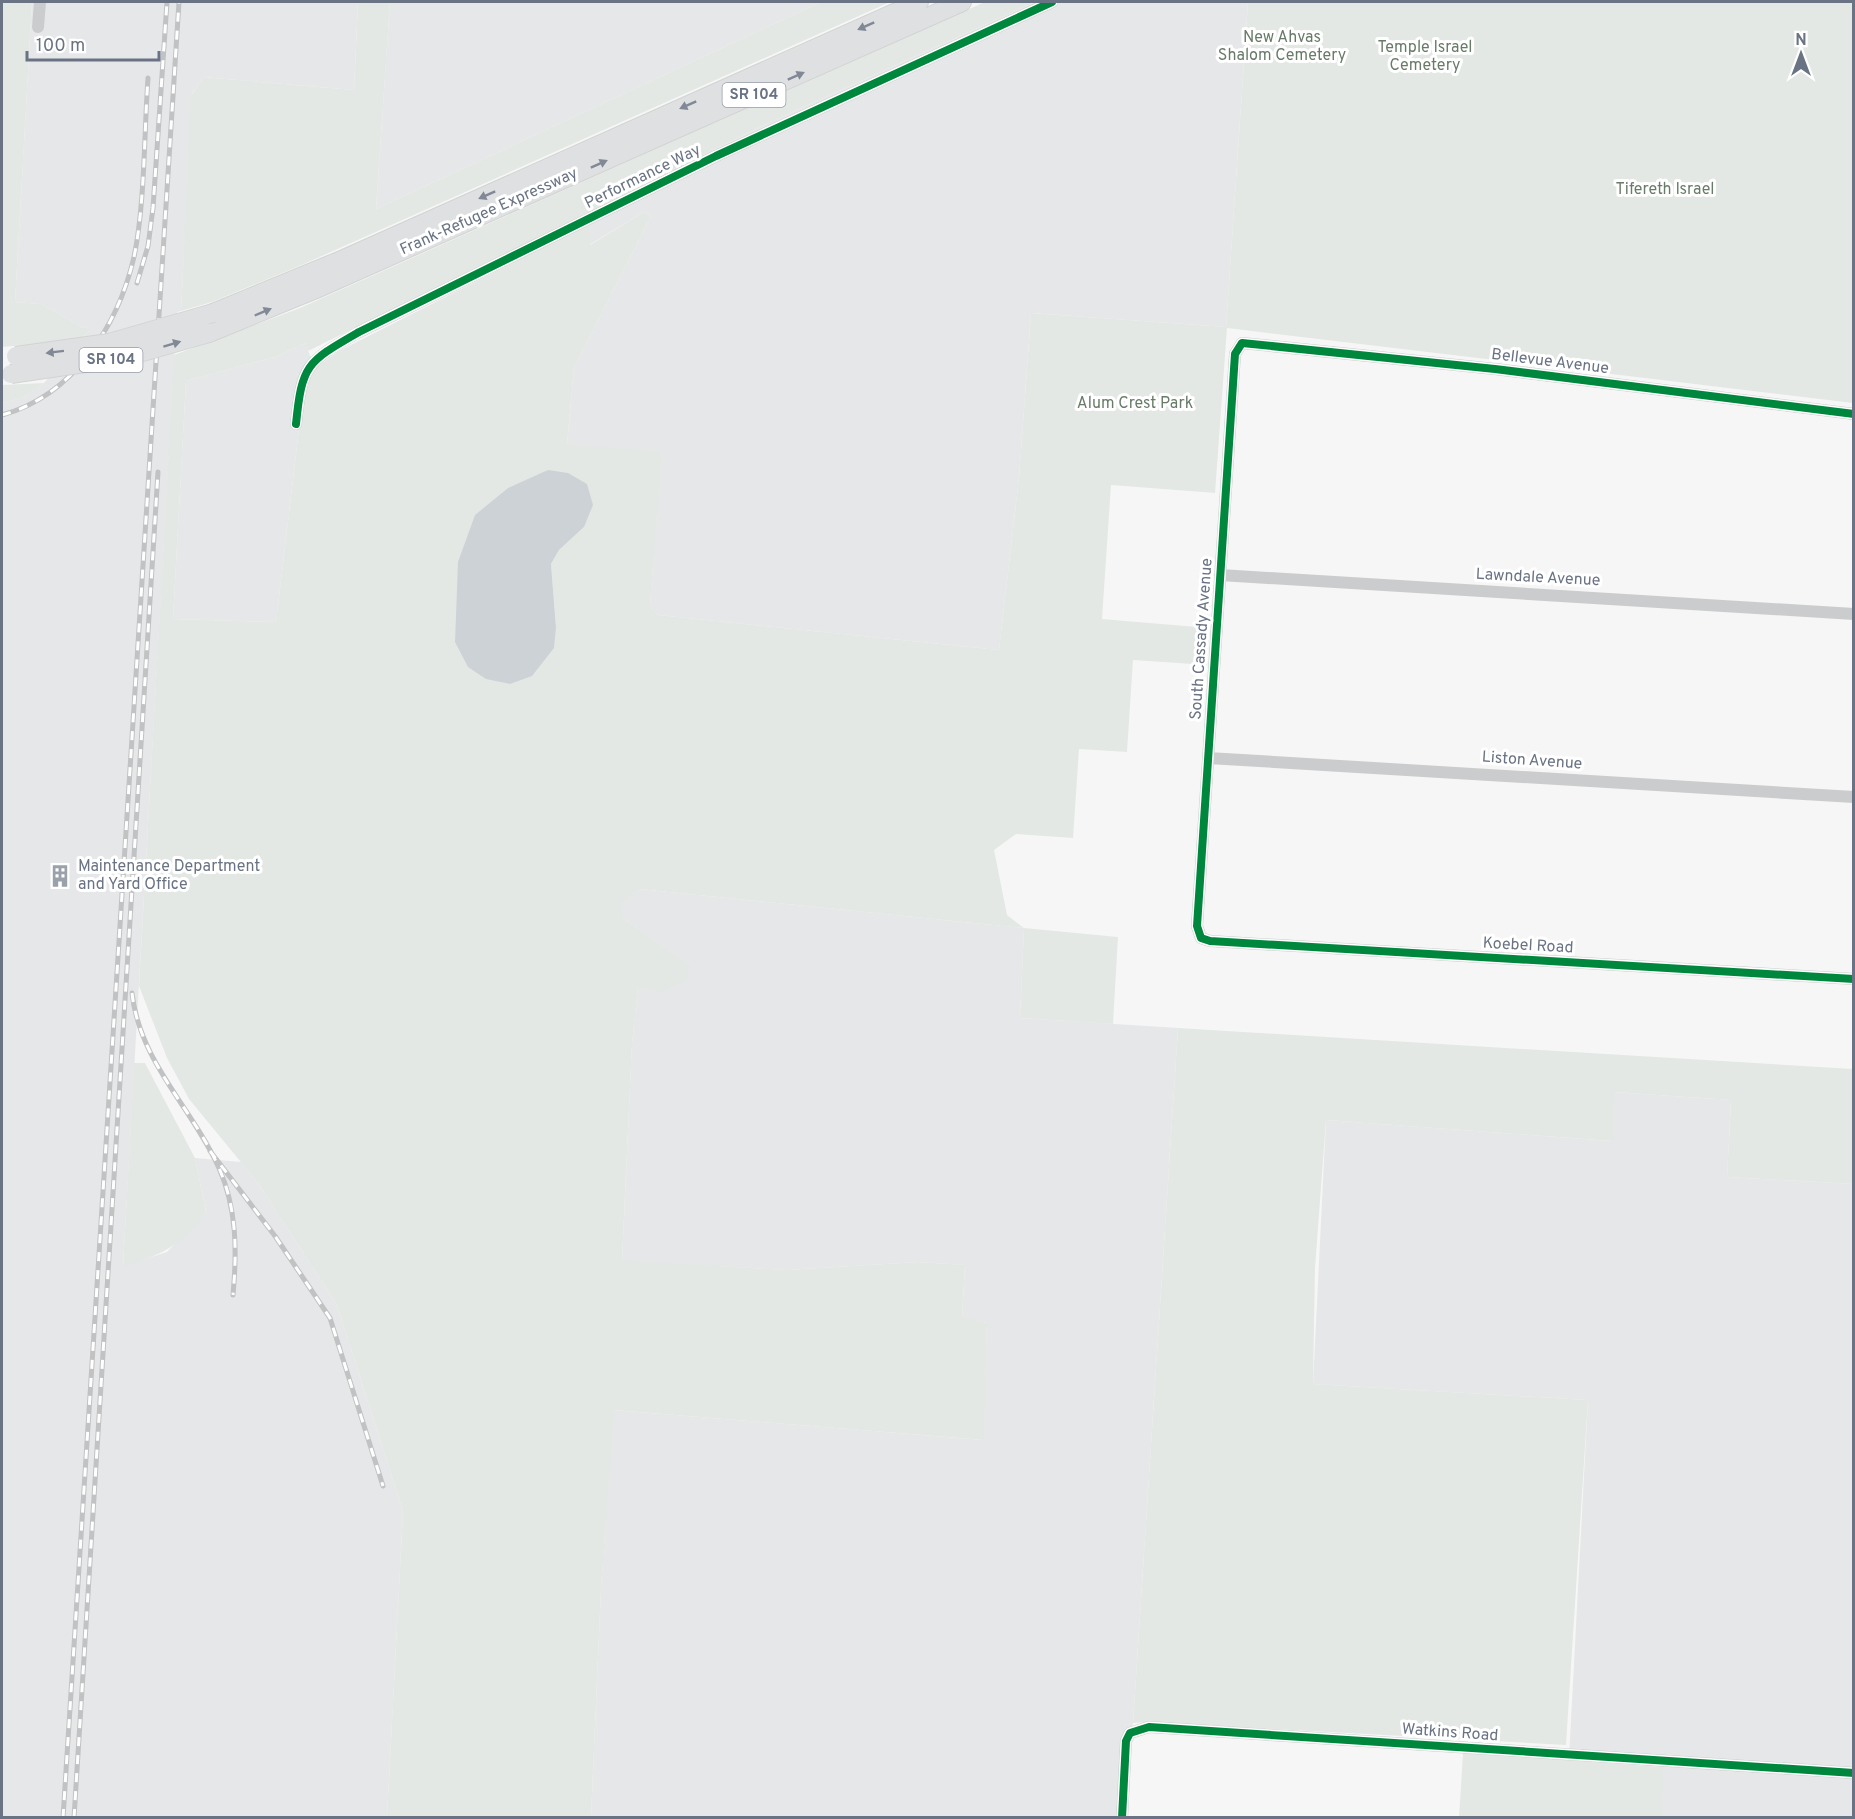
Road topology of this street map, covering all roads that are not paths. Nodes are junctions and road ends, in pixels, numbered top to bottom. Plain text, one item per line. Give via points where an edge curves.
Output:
1 (40, 2) edge
2 (919, 2) edge
3 (962, 2) edge
4 (1052, 2) edge
5 (38, 27) dead end
6 (1242, 343) joint
7 (8, 366) edge
8 (1854, 414) edge
9 (296, 424) dead end
10 (1220, 575) junction
11 (1854, 614) edge
12 (1208, 758) junction
13 (1854, 797) edge
14 (1201, 938) joint
15 (1854, 979) edge
16 (1854, 1773) edge
17 (1122, 1818) edge

1 - 5 street
2 -> 7 highway, Frank-Refugee Expressway / SR 104, bridge via 344,259 213,313 109,343
7 -> 3 highway, Frank-Refugee Expressway / SR 104, bridge via 125,357 209,333 327,285
4 - 9 street, Performance Way via 716,156 359,332 318,356 306,370
6 - 8 street, Bellevue Avenue via 1495,369
6 - 10 street, South Cassady Avenue via 1235,354
10 - 11 street, Lawndale Avenue
10 - 12 street, South Cassady Avenue
12 - 13 street, Liston Avenue
12 - 14 street, South Cassady Avenue via 1197,927
14 - 15 street, Koebel Road
16 - 17 street, Watkins Road via 1149,1727 1130,1733 1126,1741

